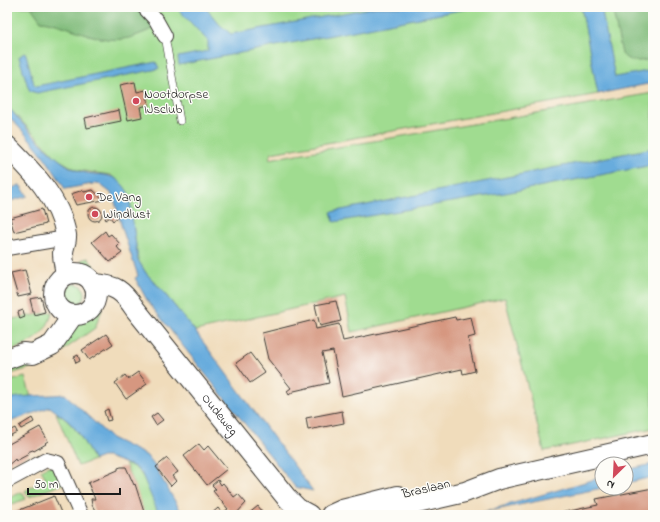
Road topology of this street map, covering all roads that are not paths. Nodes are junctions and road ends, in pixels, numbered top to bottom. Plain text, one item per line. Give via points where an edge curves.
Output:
1 (144, 7) edge
2 (165, 36) joint
3 (180, 121) dead end
4 (7, 146) edge
5 (66, 238) junction
6 (7, 248) edge
7 (84, 283) junction
8 (67, 312) junction
9 (15, 356) edge
10 (653, 444) edge
11 (499, 479) junction
12 (7, 481) edge
13 (80, 515) edge
14 (309, 515) edge
15 (331, 515) edge
16 (378, 515) edge

1 - 2 street via 156,20
2 - 3 lane
4 - 5 main road via 28,168 56,206 64,224
5 - 6 street
5 - 7 main road via 63,253
7 - 8 main road via 87,311
7 - 8 main road via 58,281 54,291 55,302
7 - 14 main road, Oudeweg via 104,285 125,294 286,497 298,509
8 - 9 main road via 49,332
10 - 11 main road, Braslaan
11 - 15 main road, Braslaan via 446,484
11 - 16 main road, Braslaan via 465,492 400,507
12 - 13 street via 46,460 58,463

